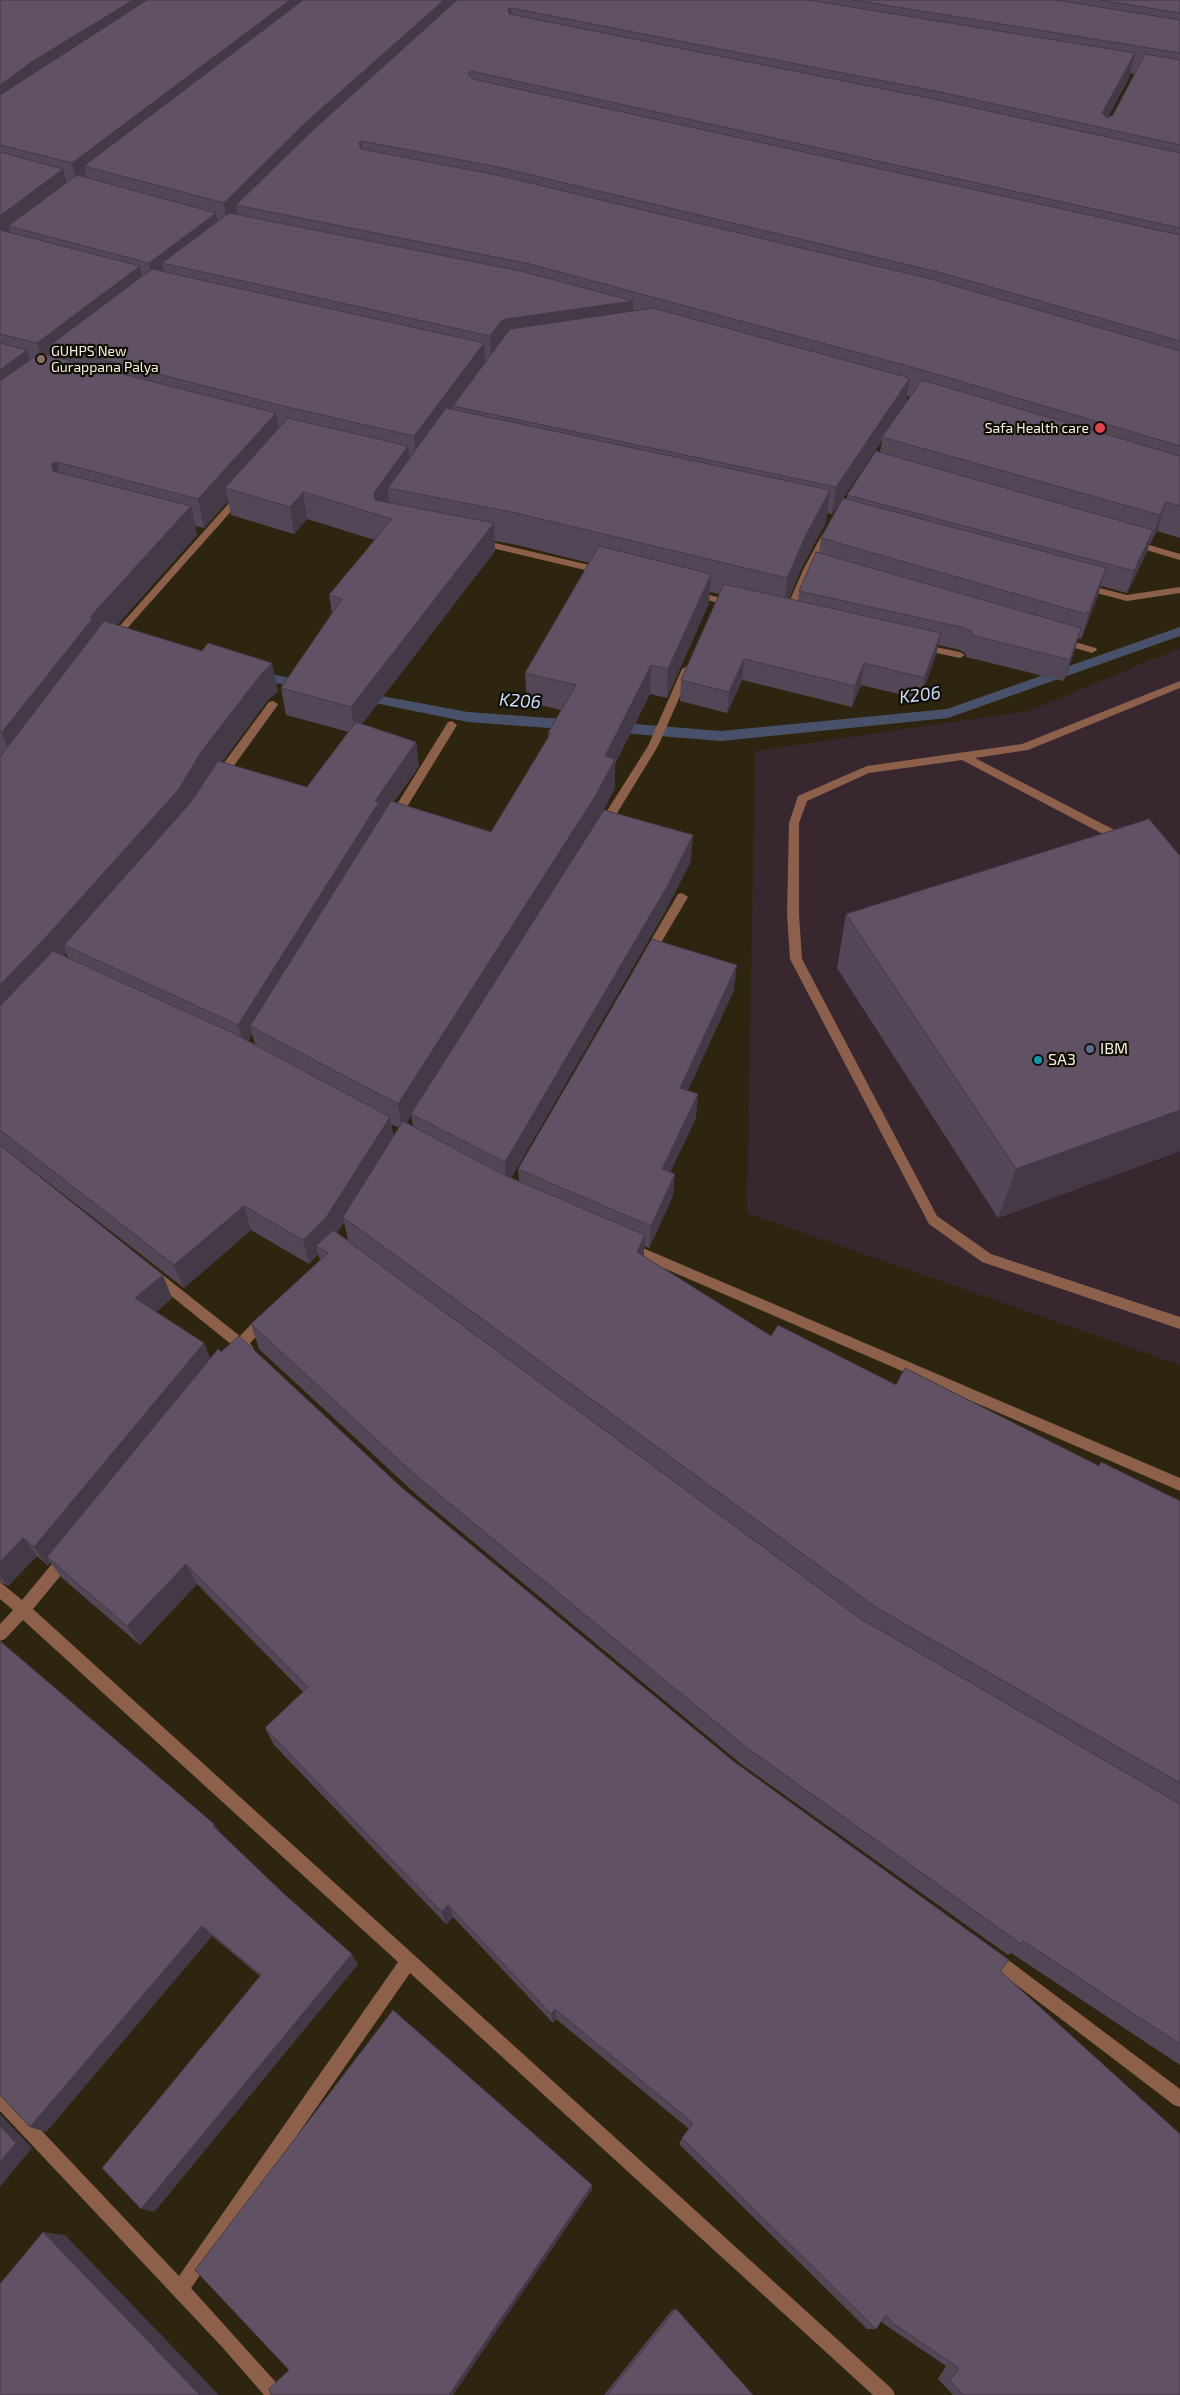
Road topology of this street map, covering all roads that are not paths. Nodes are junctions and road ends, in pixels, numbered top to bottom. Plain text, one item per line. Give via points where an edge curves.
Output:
1 (246, 490) edge
2 (831, 528) edge
3 (468, 540) edge
4 (1124, 541) edge
5 (1180, 557) edge
6 (612, 574) edge
7 (1069, 583) edge
8 (1180, 590) edge
9 (680, 591) edge
10 (744, 606) edge
11 (788, 616) edge
12 (1055, 639) edge
13 (109, 644) edge
14 (912, 644) edge
15 (1092, 650) dead end
16 (960, 656) dead end
17 (691, 661) edge
18 (1180, 684) edge
19 (273, 704) dead end
20 (452, 725) dead end
21 (963, 756) junction
22 (212, 788) edge
23 (389, 826) edge
24 (595, 838) edge
25 (1130, 844) edge
26 (682, 896) dead end
27 (642, 965) edge
28 (617, 1242) edge
29 (140, 1262) edge
30 (276, 1308) edge
31 (1180, 1323) edge
32 (241, 1343) junction
33 (255, 1357) edge
34 (228, 1359) edge
35 (1180, 1485) edge
36 (72, 1550) edge
37 (0, 1589) edge
38 (22, 1611) junction
39 (0, 1634) edge
40 (982, 1948) edge
41 (409, 1961) junction
42 (0, 2099) edge
43 (1180, 2099) edge
44 (180, 2290) junction
45 (276, 2395) edge
46 (886, 2395) edge

1 - 13 street via 202,532
2 - 11 street via 814,569
3 - 6 street
4 - 5 street
7 - 8 street via 1127,598
9 - 10 street via 716,605
12 - 15 street
14 - 16 street
17 - 24 street via 653,746
18 - 21 street via 1024,747
19 - 22 street
20 - 23 street
21 - 25 street
21 - 31 street via 867,770 802,799 794,823 796,959 933,1220 987,1258
26 - 27 street
28 - 35 street
29 - 32 street
30 - 32 street
32 - 33 street
32 - 34 street
36 - 38 street
37 - 38 street
38 - 39 street
38 - 41 street
40 - 43 street
41 - 44 street
41 - 46 street
42 - 44 street
44 - 45 street

